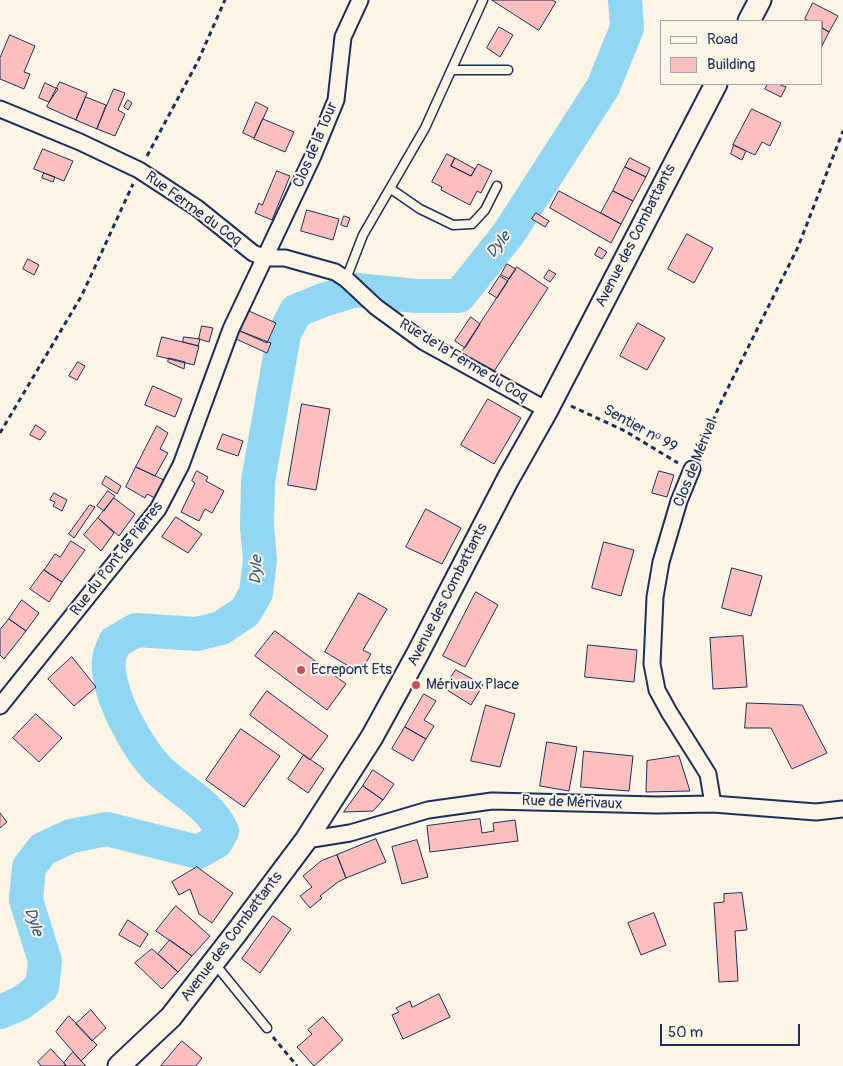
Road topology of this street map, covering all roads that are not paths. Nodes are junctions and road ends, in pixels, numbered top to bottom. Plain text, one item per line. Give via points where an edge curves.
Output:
1 (360, 0) edge
2 (483, 0) edge
3 (760, 0) edge
4 (750, 20) edge
5 (452, 70) junction
6 (508, 70) dead end
7 (715, 85) edge
8 (0, 109) edge
9 (497, 186) dead end
10 (391, 189) junction
11 (265, 258) junction
12 (340, 275) junction
13 (547, 410) junction
14 (692, 469) road end
15 (0, 706) edge
16 (713, 804) junction
17 (843, 809) edge
18 (306, 840) junction
19 (214, 962) junction
20 (267, 1028) road end
21 (119, 1066) edge

1 - 11 street, Clos de la Tour via 343,37 336,100
2 - 5 lane
3 - 4 main road
5 - 6 lane
5 - 10 lane
7 - 13 main road, Avenue des Combattants
8 - 11 street, Rue Ferme du Coq via 139,170 196,208 253,253
9 - 10 lane via 485,210 472,224 453,225 420,209
10 - 12 lane
11 - 12 street, Rue Ferme du Coq via 285,258
11 - 15 street, Rue du Pont de Pierres via 231,329 181,465 158,509
12 - 13 street, Rue de la Ferme du Coq via 376,307 424,342
13 - 18 main road, Avenue des Combattants via 372,737
14 - 16 street, Clos de Mérival via 678,502 661,562 655,597 652,664 657,690 668,712 708,774
16 - 17 street, Rue de Mérivaux via 816,812
16 - 18 street, Rue de Mérivaux via 492,801 436,809 350,833
18 - 19 main road, Avenue des Combattants
19 - 20 lane
19 - 21 main road, Avenue des Combattants via 171,1017

